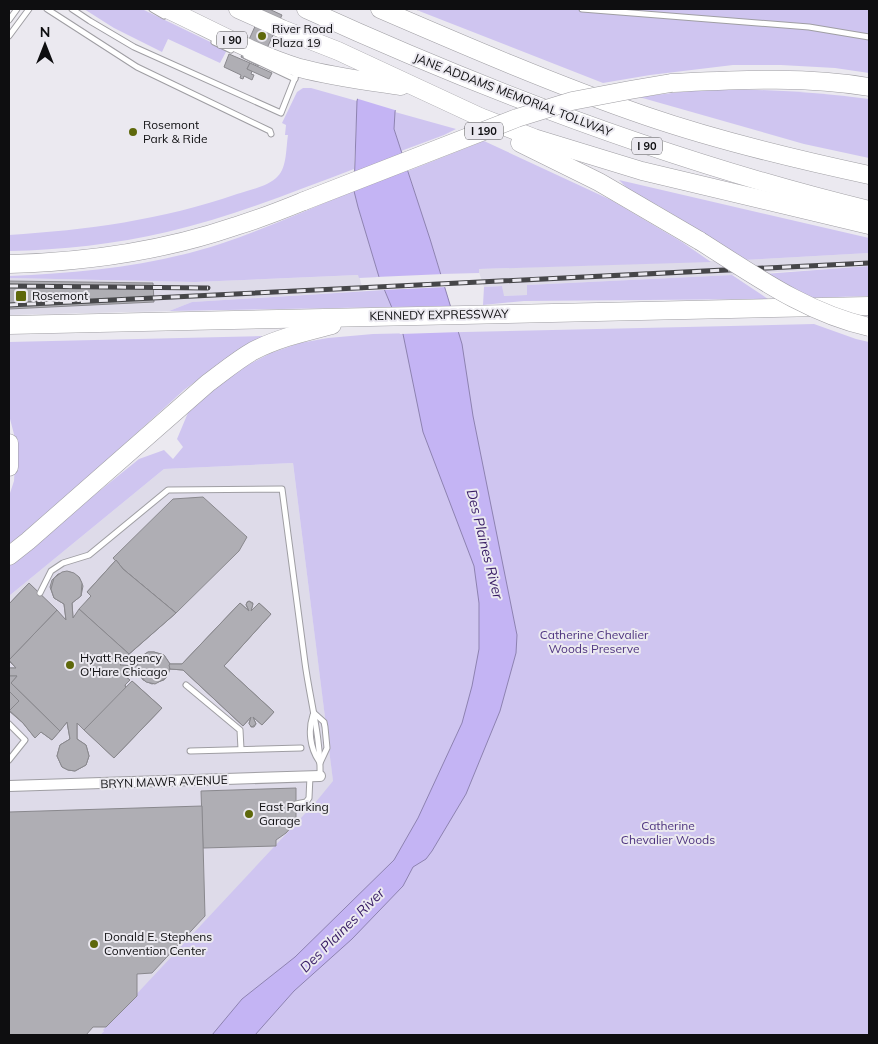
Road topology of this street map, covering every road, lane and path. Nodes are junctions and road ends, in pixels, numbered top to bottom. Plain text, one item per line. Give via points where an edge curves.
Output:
1 (17, 9) edge
2 (29, 9) edge
3 (46, 9) edge
4 (72, 9) edge
5 (152, 9) edge
6 (238, 9) edge
7 (256, 9) edge
8 (306, 9) edge
9 (380, 9) edge
10 (582, 9) edge
11 (169, 14) edge
12 (9, 20) edge
13 (9, 36) edge
14 (206, 37) dead end
15 (869, 37) edge
16 (311, 40) junction
17 (297, 73) junction
18 (869, 87) edge
19 (424, 90) junction
20 (480, 117) junction
21 (271, 134) dead end
22 (869, 175) edge
23 (869, 210) edge
24 (869, 225) edge
25 (9, 264) edge
26 (869, 306) edge
27 (367, 317) junction
28 (9, 325) edge
29 (869, 327) edge
30 (9, 444) edge
31 (9, 467) edge
32 (9, 556) edge
33 (40, 593) dead end
34 (186, 685) dead end
35 (314, 712) junction
36 (9, 724) edge
37 (301, 748) dead end
38 (241, 749) junction
39 (190, 751) dead end
40 (9, 760) edge
41 (320, 764) junction
42 (315, 776) junction
43 (9, 786) edge
44 (296, 804) dead end

1 - 12 lane
2 - 13 lane
3 - 21 lane via 137,68
4 - 17 lane via 134,47 280,113
5 - 11 lane
6 - 16 highway, I 90
7 - 16 highway, I 90
8 - 23 highway, JANE ADDAMS MEMORIAL TOLLWAY / I 90 via 431,64 622,138 732,173
9 - 22 highway, I 90 via 548,80 647,116 754,148
10 - 15 lane via 809,27
11 - 17 highway, I 90 via 274,59
14 - 17 lane
16 - 19 highway, JANE ADDAMS MEMORIAL TOLLWAY / I 90
17 - 19 highway, I 90 via 331,75
18 - 25 highway, I 190, bridge via 768,79 671,83 630,90 517,118 237,226 151,249 42,264
19 - 20 highway, JANE ADDAMS MEMORIAL TOLLWAY / I 90
20 - 24 highway, JANE ADDAMS MEMORIAL TOLLWAY / I 90 via 534,138 642,171
20 - 29 highway, bridge via 517,142 600,182 804,305
26 - 27 highway, KENNEDY EXPRESSWAY
27 - 28 highway, KENNEDY EXPRESSWAY
27 - 32 highway via 297,334 254,351 234,364
30 - 31 highway
33 - 35 lane via 51,571 63,563 89,555 168,490 282,488
34 - 38 lane via 240,730
35 - 41 lane via 310,725 313,752
35 - 41 lane via 324,722 328,748
36 - 40 lane via 25,740
37 - 38 lane
38 - 39 lane
41 - 42 lane
42 - 43 street, BRYN MAWR AVENUE
42 - 44 lane via 309,798

